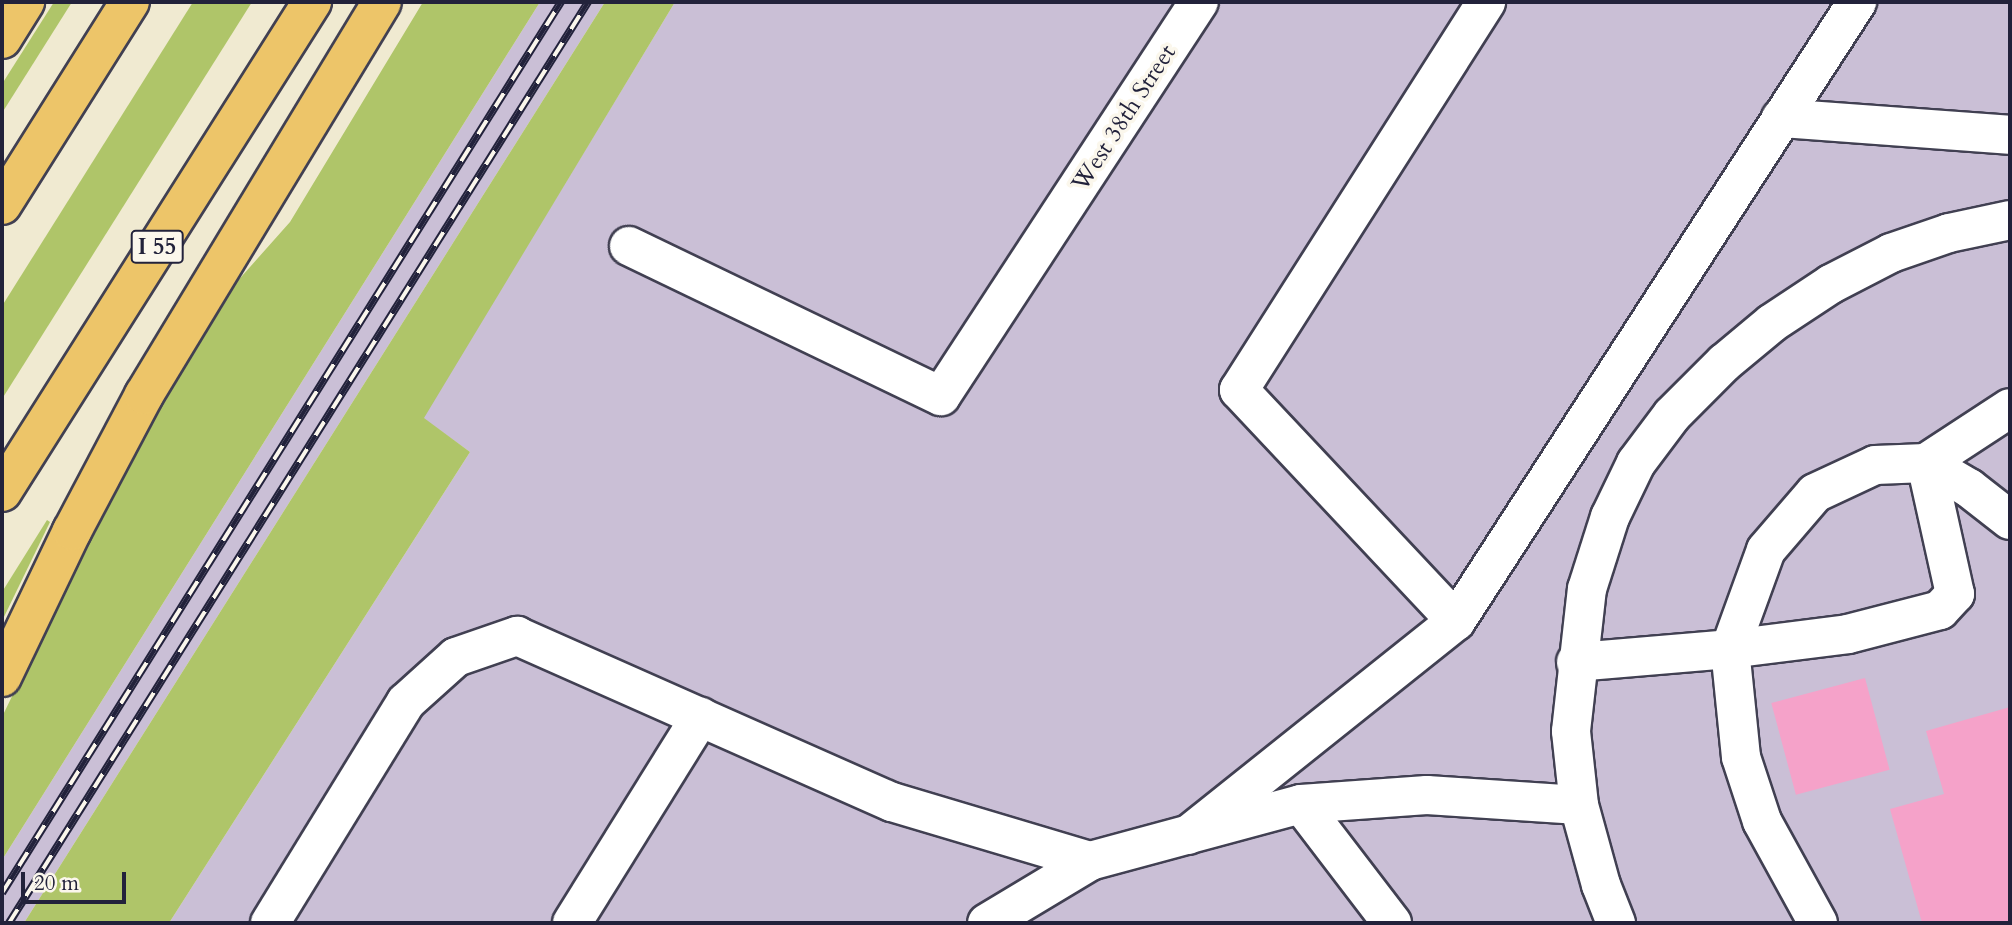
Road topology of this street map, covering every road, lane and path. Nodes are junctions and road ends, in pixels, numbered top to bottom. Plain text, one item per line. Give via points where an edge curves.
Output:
1 (25, 2) edge
2 (130, 2) edge
3 (312, 2) edge
4 (382, 2) edge
5 (1199, 2) edge
6 (1486, 2) edge
7 (1857, 2) edge
8 (2, 39) edge
9 (1781, 118) junction
10 (2010, 135) edge
11 (2, 205) edge
12 (2010, 220) edge
13 (629, 246) dead end
14 (2010, 408) edge
15 (1926, 463) junction
16 (2, 492) edge
17 (2010, 520) edge
18 (1456, 621) junction
19 (1730, 649) junction
20 (1576, 662) junction
21 (2, 677) edge
22 (700, 717) junction
23 (1301, 804) junction
24 (1579, 805) junction
25 (1188, 835) junction
26 (1090, 861) junction
27 (270, 923) edge
28 (572, 923) edge
29 (987, 923) edge
30 (1392, 923) edge
31 (1616, 923) edge
32 (1818, 923) edge

1 - 8 highway
2 - 11 highway
3 - 16 highway, I 55
4 - 21 highway via 144,395
5 - 13 street, West 38th Street via 941,396
6 - 18 street via 1238,390
7 - 9 street
9 - 10 street
9 - 18 street
12 - 20 street via 1949,233 1891,253 1831,284 1772,323 1672,415 1636,463 1610,517 1587,589
14 - 15 street
15 - 17 street
15 - 19 street via 1875,465 1815,493 1766,550
15 - 19 street via 1955,594 1940,610 1849,634
18 - 25 street
19 - 20 street
19 - 32 street via 1741,757 1762,821
20 - 24 street via 1571,731
22 - 26 street via 892,802
22 - 27 street via 517,636 456,657 406,702
22 - 28 street
23 - 24 street via 1427,794
23 - 25 street
23 - 30 street
24 - 31 street
25 - 26 street
26 - 29 street

